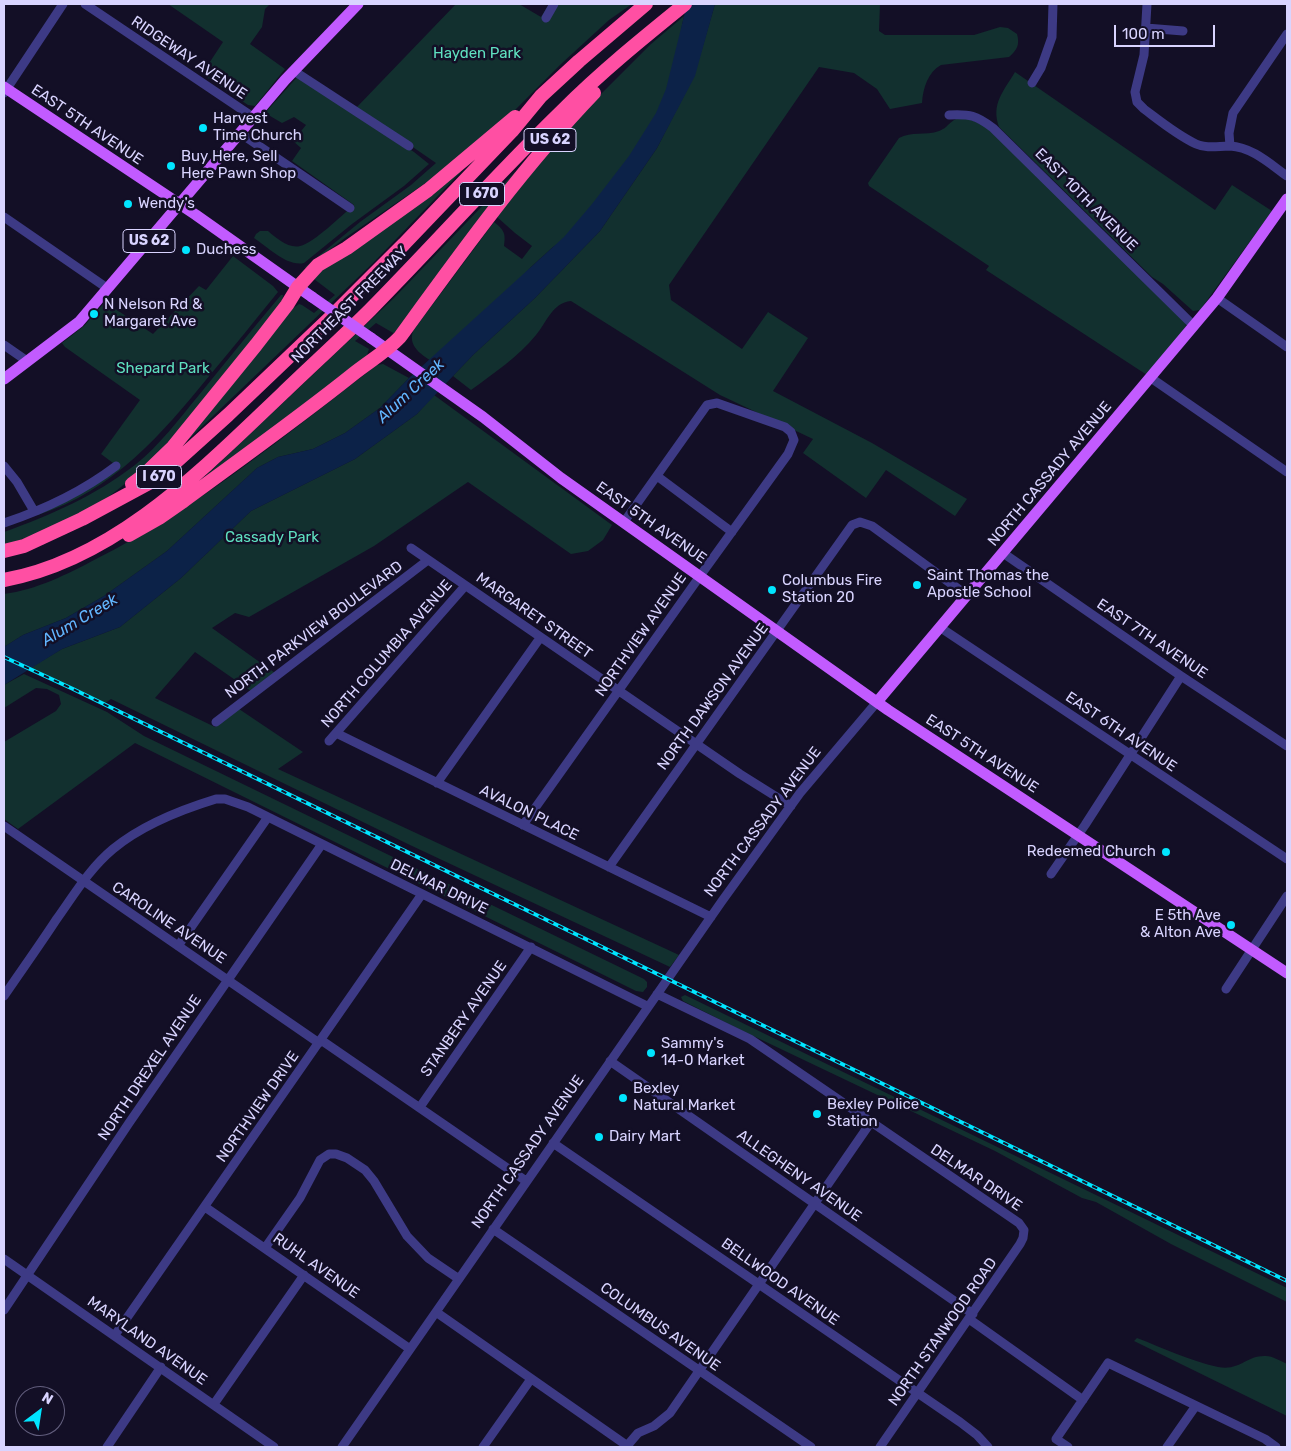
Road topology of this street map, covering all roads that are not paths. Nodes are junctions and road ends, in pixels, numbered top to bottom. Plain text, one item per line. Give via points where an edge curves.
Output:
1 (63, 4) edge
2 (84, 4) edge
3 (358, 4) edge
4 (554, 4) edge
5 (646, 4) edge
6 (685, 4) edge
7 (1053, 4) edge
8 (1147, 4) edge
9 (546, 18) dead end
10 (664, 21) junction
11 (1146, 28) junction
12 (1183, 31) dead end
13 (1287, 34) edge
14 (294, 71) junction
15 (1032, 84) dead end
16 (5, 90) edge
17 (541, 96) junction
18 (949, 115) dead end
19 (253, 117) junction
20 (240, 133) junction
21 (409, 146) dead end
22 (1230, 146) junction
23 (1287, 176) edge
24 (180, 205) junction
25 (1285, 205) edge
26 (350, 208) dead end
27 (4, 217) edge
28 (298, 287) junction
29 (107, 288) junction
30 (1217, 298) junction
31 (1194, 326) junction
32 (4, 345) edge
33 (1287, 347) edge
34 (388, 350) junction
35 (27, 361) junction
36 (1151, 378) junction
37 (4, 379) edge
38 (4, 466) edge
39 (116, 466) dead end
40 (1287, 472) edge
41 (657, 476) junction
42 (97, 510) junction
43 (34, 511) junction
44 (624, 522) junction
45 (4, 523) edge
46 (732, 532) junction
47 (411, 548) dead end
48 (4, 551) edge
49 (1003, 553) junction
50 (73, 558) junction
51 (428, 560) junction
52 (700, 576) junction
53 (4, 580) edge
54 (465, 586) junction
55 (968, 596) junction
56 (941, 628) junction
57 (777, 631) junction
58 (540, 638) junction
59 (1181, 676) junction
60 (618, 690) junction
61 (877, 702) junction
62 (216, 722) dead end
63 (336, 733) junction
64 (330, 741) dead end
65 (696, 744) junction
66 (1287, 746) edge
67 (1130, 755) junction
68 (437, 783) junction
69 (791, 806) junction
70 (268, 817) junction
71 (523, 825) junction
72 (4, 826) edge
73 (1078, 835) junction
74 (322, 844) junction
75 (1287, 858) edge
76 (609, 867) junction
77 (1051, 874) dead end
78 (83, 881) junction
79 (422, 894) junction
80 (1287, 896) edge
81 (711, 917) junction
82 (178, 946) junction
83 (531, 947) junction
84 (1252, 950) junction
85 (1287, 973) edge
86 (228, 980) junction
87 (1226, 989) dead end
88 (657, 994) junction
89 (4, 996) edge
90 (647, 1006) junction
91 (320, 1041) junction
92 (610, 1061) junction
93 (420, 1108) junction
94 (871, 1122) junction
95 (553, 1143) junction
96 (526, 1181) junction
97 (814, 1203) junction
98 (206, 1207) junction
99 (493, 1229) junction
100 (1024, 1230) joint
101 (265, 1248) junction
102 (4, 1259) edge
103 (27, 1275) junction
104 (304, 1275) junction
105 (459, 1279) junction
106 (758, 1284) junction
107 (4, 1310) edge
108 (436, 1312) junction
109 (971, 1316) junction
110 (115, 1335) junction
111 (410, 1349) junction
112 (161, 1367) junction
113 (699, 1370) junction
114 (531, 1379) junction
115 (917, 1393) junction
116 (1083, 1400) junction
117 (214, 1404) junction
118 (1196, 1407) junction
119 (1262, 1443) edge
120 (110, 1445) edge
121 (274, 1447) edge
122 (342, 1447) edge
123 (483, 1447) edge
124 (627, 1447) edge
125 (811, 1447) edge
126 (880, 1447) edge
127 (988, 1447) edge
128 (1068, 1447) edge
129 (1167, 1447) edge
130 (1276, 1447) edge

1 - 16 street
2 - 19 street, RIDGEWAY AVENUE
3 - 14 main road
4 - 9 street
5 - 17 highway, NORTHEAST FREEWAY / I 670
6 - 10 highway, NORTHEAST FREEWAY / I 670
7 - 15 street via 1052,37
8 - 11 street
10 - 34 highway, US 62 via 560,128 528,166
10 - 50 highway, NORTHEAST FREEWAY / I 670 via 616,60 561,112 368,312 225,448 179,489 111,538
11 - 12 street
11 - 22 street via 1144,55 1135,92 1138,102 1144,110 1195,144
13 - 22 street via 1233,113 1228,133
14 - 19 main road
14 - 21 street
16 - 24 main road, EAST 5TH AVENUE
17 - 28 highway, US 62 via 428,190 318,265
17 - 42 highway, NORTHEAST FREEWAY / I 670 via 404,244 234,409 158,478
18 - 31 street, EAST 10TH AVENUE via 970,114 993,128
19 - 20 main road
20 - 24 main road
20 - 26 street
22 - 23 street via 1258,155
24 - 28 main road, EAST 5TH AVENUE
24 - 29 main road, US 62
25 - 30 main road, NORTH CASSADY AVENUE
27 - 29 street
28 - 34 main road, EAST 5TH AVENUE, bridge
28 - 42 highway via 256,346 173,447 144,475
29 - 35 main road, US 62 via 79,322
30 - 31 main road, NORTH CASSADY AVENUE
30 - 33 street
31 - 36 main road, NORTH CASSADY AVENUE
32 - 35 street
34 - 44 main road, EAST 5TH AVENUE
34 - 50 highway via 159,518 116,541
35 - 37 main road, US 62
36 - 40 street
36 - 49 main road, NORTH CASSADY AVENUE
38 - 43 street
39 - 43 street via 79,490
41 - 44 street
41 - 46 street
41 - 46 street, NORTHVIEW AVENUE via 711,403 791,432 794,440 788,454
42 - 48 highway, NORTHEAST FREEWAY / I 670 via 24,546
43 - 45 street
44 - 52 main road, EAST 5TH AVENUE
46 - 52 street, NORTHVIEW AVENUE
47 - 51 street, MARGARET STREET
49 - 55 main road, NORTH CASSADY AVENUE
49 - 59 street, EAST 7TH AVENUE
50 - 53 highway, NORTHEAST FREEWAY / I 670
51 - 54 street, MARGARET STREET
51 - 62 street, NORTH PARKVIEW BOULEVARD
52 - 57 main road, EAST 5TH AVENUE
52 - 60 street, NORTHVIEW AVENUE
54 - 58 street, MARGARET STREET
54 - 63 street, NORTH COLUMBIA AVENUE
55 - 56 main road, NORTH CASSADY AVENUE
55 - 57 street, NORTH DAWSON AVENUE via 872,526 860,522 846,531
56 - 61 main road, NORTH CASSADY AVENUE
56 - 67 street, EAST 6TH AVENUE
57 - 61 main road, EAST 5TH AVENUE
57 - 65 street, NORTH DAWSON AVENUE
58 - 60 street, MARGARET STREET
58 - 68 street
59 - 66 street, EAST 7TH AVENUE
59 - 67 street
60 - 65 street, MARGARET STREET
60 - 71 street, NORTHVIEW AVENUE
61 - 69 street, NORTH CASSADY AVENUE
61 - 73 main road, EAST 5TH AVENUE
63 - 64 street, NORTH COLUMBIA AVENUE
63 - 68 street, AVALON PLACE
65 - 69 street, MARGARET STREET
65 - 76 street, NORTH DAWSON AVENUE
67 - 73 street
67 - 75 street, EAST 6TH AVENUE
68 - 71 street, AVALON PLACE
69 - 81 street, NORTH CASSADY AVENUE
70 - 74 street, DELMAR DRIVE
70 - 78 street, DELMAR DRIVE via 233,802 216,799 199,804 132,835 114,848
70 - 82 street
71 - 76 street, AVALON PLACE
72 - 78 street, CAROLINE AVENUE
73 - 77 street
73 - 84 main road, EAST 5TH AVENUE
74 - 79 street, DELMAR DRIVE
74 - 86 street, NORTH DREXEL AVENUE
76 - 81 street, AVALON PLACE
78 - 82 street, CAROLINE AVENUE
78 - 89 street
79 - 83 street, DELMAR DRIVE
79 - 91 street, NORTHVIEW DRIVE
80 - 84 street
81 - 88 street, NORTH CASSADY AVENUE
82 - 86 street, CAROLINE AVENUE
83 - 90 street, DELMAR DRIVE
83 - 93 street, STANBERY AVENUE
84 - 85 main road, EAST 5TH AVENUE
84 - 87 street
86 - 91 street, CAROLINE AVENUE
86 - 103 street, NORTH DREXEL AVENUE
88 - 90 street, NORTH CASSADY AVENUE
88 - 94 street, DELMAR DRIVE via 750,1039
90 - 92 street, NORTH CASSADY AVENUE
91 - 93 street, CAROLINE AVENUE
91 - 98 street, NORTHVIEW DRIVE
92 - 95 street, NORTH CASSADY AVENUE
92 - 97 street, ALLEGHENY AVENUE
93 - 96 street, CAROLINE AVENUE
94 - 97 street
94 - 100 street, DELMAR DRIVE via 1019,1223
95 - 96 street, NORTH CASSADY AVENUE
95 - 106 street, BELLWOOD AVENUE
96 - 99 street, NORTH CASSADY AVENUE
97 - 106 street
97 - 109 street, ALLEGHENY AVENUE
98 - 101 street, RUHL AVENUE
98 - 110 street, NORTHVIEW DRIVE
99 - 105 street, NORTH CASSADY AVENUE
99 - 113 street, COLUMBUS AVENUE
100 - 109 street, NORTH STANWOOD ROAD via 1020,1244
101 - 104 street, RUHL AVENUE
101 - 105 street via 300,1198 320,1160 329,1154 341,1155 365,1170 374,1181 407,1236 428,1258
102 - 103 street, MARYLAND AVENUE
103 - 107 street, NORTH DREXEL AVENUE
103 - 110 street, MARYLAND AVENUE
104 - 111 street, RUHL AVENUE
104 - 117 street
105 - 108 street, NORTH CASSADY AVENUE
106 - 113 street
106 - 115 street, BELLWOOD AVENUE
108 - 111 street, NORTH CASSADY AVENUE
108 - 114 street
109 - 115 street, NORTH STANWOOD ROAD
109 - 116 street, ALLEGHENY AVENUE
110 - 112 street, MARYLAND AVENUE
111 - 122 street, NORTH CASSADY AVENUE
112 - 117 street, MARYLAND AVENUE
112 - 120 street
113 - 124 street via 667,1416 638,1433
113 - 125 street, COLUMBUS AVENUE
114 - 123 street
114 - 124 street
115 - 126 street, NORTH STANWOOD ROAD
115 - 127 street, BELLWOOD AVENUE via 968,1427
116 - 118 street via 1108,1363
116 - 128 street via 1056,1438
117 - 121 street, MARYLAND AVENUE
118 - 119 street
118 - 129 street
119 - 130 street

